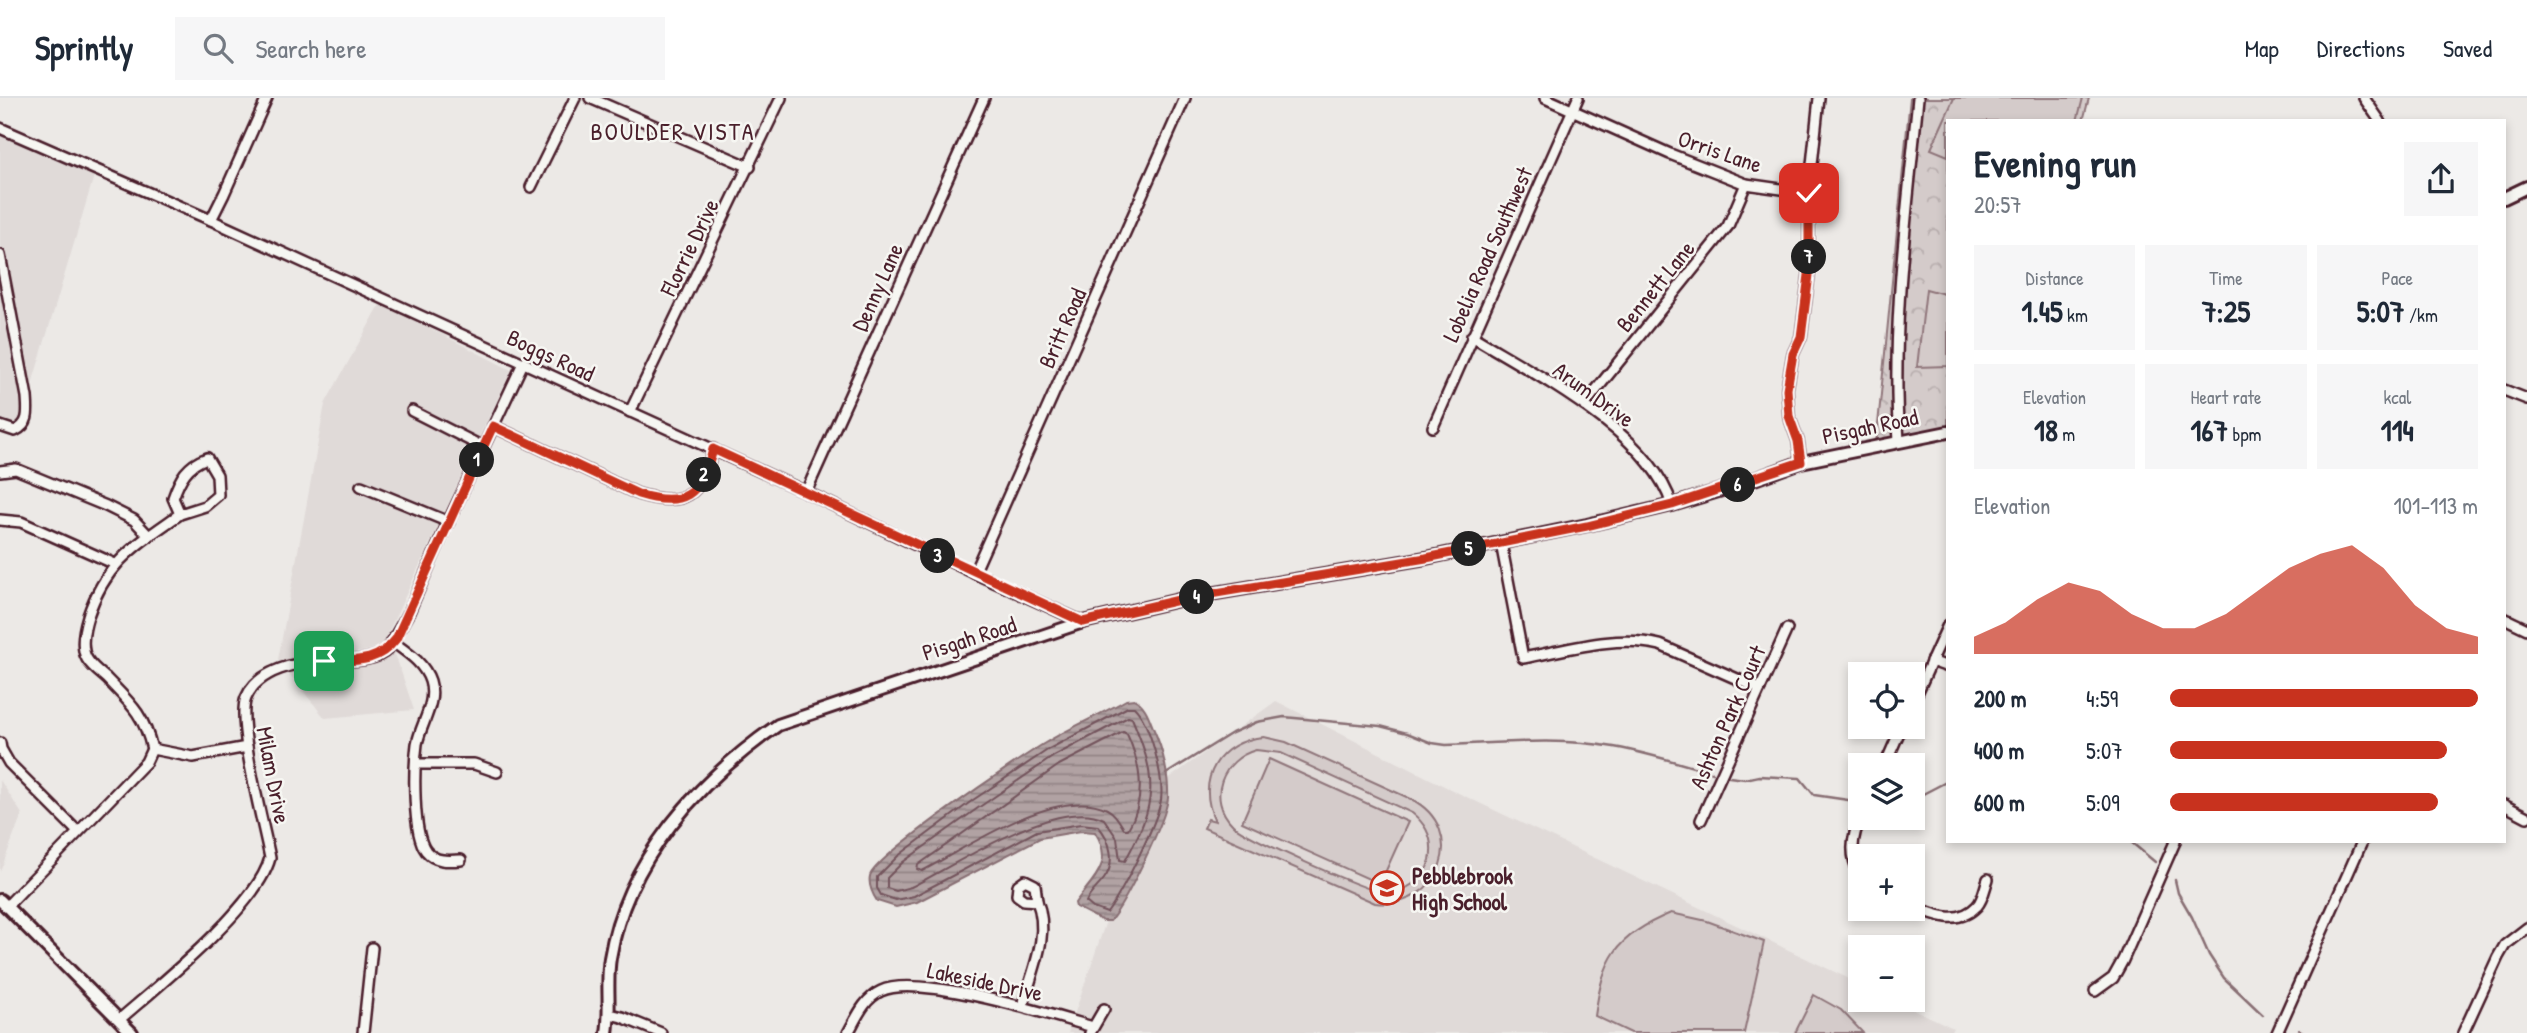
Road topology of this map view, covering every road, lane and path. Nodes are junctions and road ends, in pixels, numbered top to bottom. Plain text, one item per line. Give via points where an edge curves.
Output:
1 (267, 98) edge
2 (575, 98) edge
3 (590, 98) edge
4 (781, 98) edge
5 (984, 98) edge
6 (1185, 98) edge
7 (1545, 98) edge
8 (1578, 98) edge
9 (1819, 98) edge
10 (1918, 98) edge
11 (2364, 98) edge
12 (1572, 110) junction
13 (2378, 119) edge
14 (0, 128) edge
15 (750, 167) junction
16 (1746, 184) junction
17 (531, 187) dead end
18 (2527, 187) edge
19 (1809, 193) junction
20 (2506, 197) edge
21 (211, 220) junction
22 (0, 255) edge
23 (1472, 336) junction
24 (523, 363) junction
25 (2506, 391) edge
26 (2527, 400) edge
27 (1584, 405) junction
28 (412, 411) dead end
29 (630, 412) junction
30 (0, 426) edge
31 (493, 426) junction
32 (1433, 427) dead end
33 (1946, 432) edge
34 (1899, 441) junction
35 (483, 447) junction
36 (713, 449) junction
37 (1801, 462) junction
38 (0, 471) edge
39 (361, 486) dead end
40 (806, 492) junction
41 (1672, 505) junction
42 (180, 514) junction
43 (0, 520) edge
44 (449, 522) junction
45 (149, 536) junction
46 (1501, 543) junction
47 (115, 564) junction
48 (974, 573) junction
49 (2506, 619) edge
50 (1083, 622) junction
51 (1787, 629) dead end
52 (1946, 629) edge
53 (2527, 629) edge
54 (393, 642) junction
55 (1931, 661) junction
56 (1946, 666) edge
57 (1925, 675) edge
58 (1760, 690) junction
59 (0, 743) edge
60 (247, 747) junction
61 (152, 749) junction
62 (416, 764) junction
63 (497, 772) dead end
64 (2506, 806) edge
65 (2527, 817) edge
66 (1701, 820) dead end
67 (78, 832) junction
68 (2175, 843) edge
69 (2362, 843) edge
70 (461, 860) dead end
71 (1989, 879) dead end
72 (1037, 901) dead end
73 (3, 903) edge
74 (1925, 912) edge
75 (2527, 928) edge
76 (372, 948) dead end
77 (2095, 991) dead end
78 (1023, 1006) junction
79 (1104, 1009) dead end
80 (610, 1014) junction
81 (119, 1020) junction
82 (1092, 1030) edge
83 (132, 1033) edge
84 (363, 1033) edge
85 (607, 1033) edge
86 (661, 1033) edge
87 (848, 1033) edge
88 (2277, 1033) edge
89 (2463, 1033) edge

1 - 21 street
2 - 17 street
3 - 15 street
4 - 15 street, Florrie Drive
5 - 40 street, Denny Lane
6 - 48 street, Britt Road
7 - 12 street, Orris Lane
8 - 12 street, Lobelia Road Southwest
9 - 19 street
10 - 34 street via 1895,391
11 - 13 street
12 - 16 street, Orris Lane
12 - 23 street, Lobelia Road Southwest
14 - 21 street, Boggs Road
15 - 29 street, Florrie Drive
16 - 19 street, Orris Lane
16 - 27 street, Bennett Lane via 1728,226
18 - 20 street
19 - 37 street via 1809,275 1801,337 1787,389
21 - 24 street, Boggs Road
22 - 30 street via 28,419 15,431
23 - 27 street, Arum Drive
23 - 32 street, Lobelia Road Southwest
24 - 29 street, Boggs Road
24 - 31 street, Milam Drive
25 - 26 street
27 - 41 street, Arum Drive via 1640,452 1657,472
28 - 35 street
29 - 36 street, Boggs Road
31 - 35 street, Milam Drive
31 - 36 street via 638,494 663,501 692,493
33 - 34 street, Pisgah Road
34 - 37 street, Pisgah Road
35 - 44 street, Milam Drive
36 - 40 street, Boggs Road
37 - 41 street, Pisgah Road
38 - 45 street via 16,469 106,506 134,520
39 - 44 street
40 - 48 street, Boggs Road
41 - 46 street, Pisgah Road
42 - 42 street via 173,498 179,483 189,467 207,458 217,475 218,495 205,506
42 - 45 street
43 - 47 street via 21,522
44 - 54 street, Milam Drive
45 - 47 street
46 - 50 street, Pisgah Road via 1192,597
46 - 58 street via 1523,659 1638,641 1660,645
47 - 61 street via 93,601 85,628 85,651 87,659 141,716
48 - 50 street, Boggs Road
49 - 53 street
50 - 80 street, Pisgah Road via 778,725 747,747 696,795 657,844 629,891 610,959
51 - 58 street, Ashton Park Court
52 - 55 street
54 - 60 street, Milam Drive via 383,654 365,659 286,667 267,676 246,699
54 - 62 street via 414,657 430,681 430,706 418,740
55 - 56 street
55 - 57 street
58 - 66 street, Ashton Park Court
59 - 67 street via 9,763
60 - 61 street via 193,757
60 - 81 street, Milam Drive via 270,858 266,868 229,918
61 - 67 street via 146,762
62 - 63 street via 474,764
62 - 70 street via 422,843 434,858
64 - 65 street
67 - 73 street
68 - 77 street via 2123,960 2113,978
69 - 88 street
71 - 74 street via 1979,905 1965,915 1948,918
72 - 78 street via 1042,931
73 - 81 street
75 - 89 street via 2505,944
76 - 84 street
78 - 82 street, Lakeside Drive
78 - 87 street, Lakeside Drive via 929,987 897,986 869,1000
79 - 82 street, Lakeside Drive
80 - 85 street, Pisgah Road
80 - 86 street
81 - 83 street

